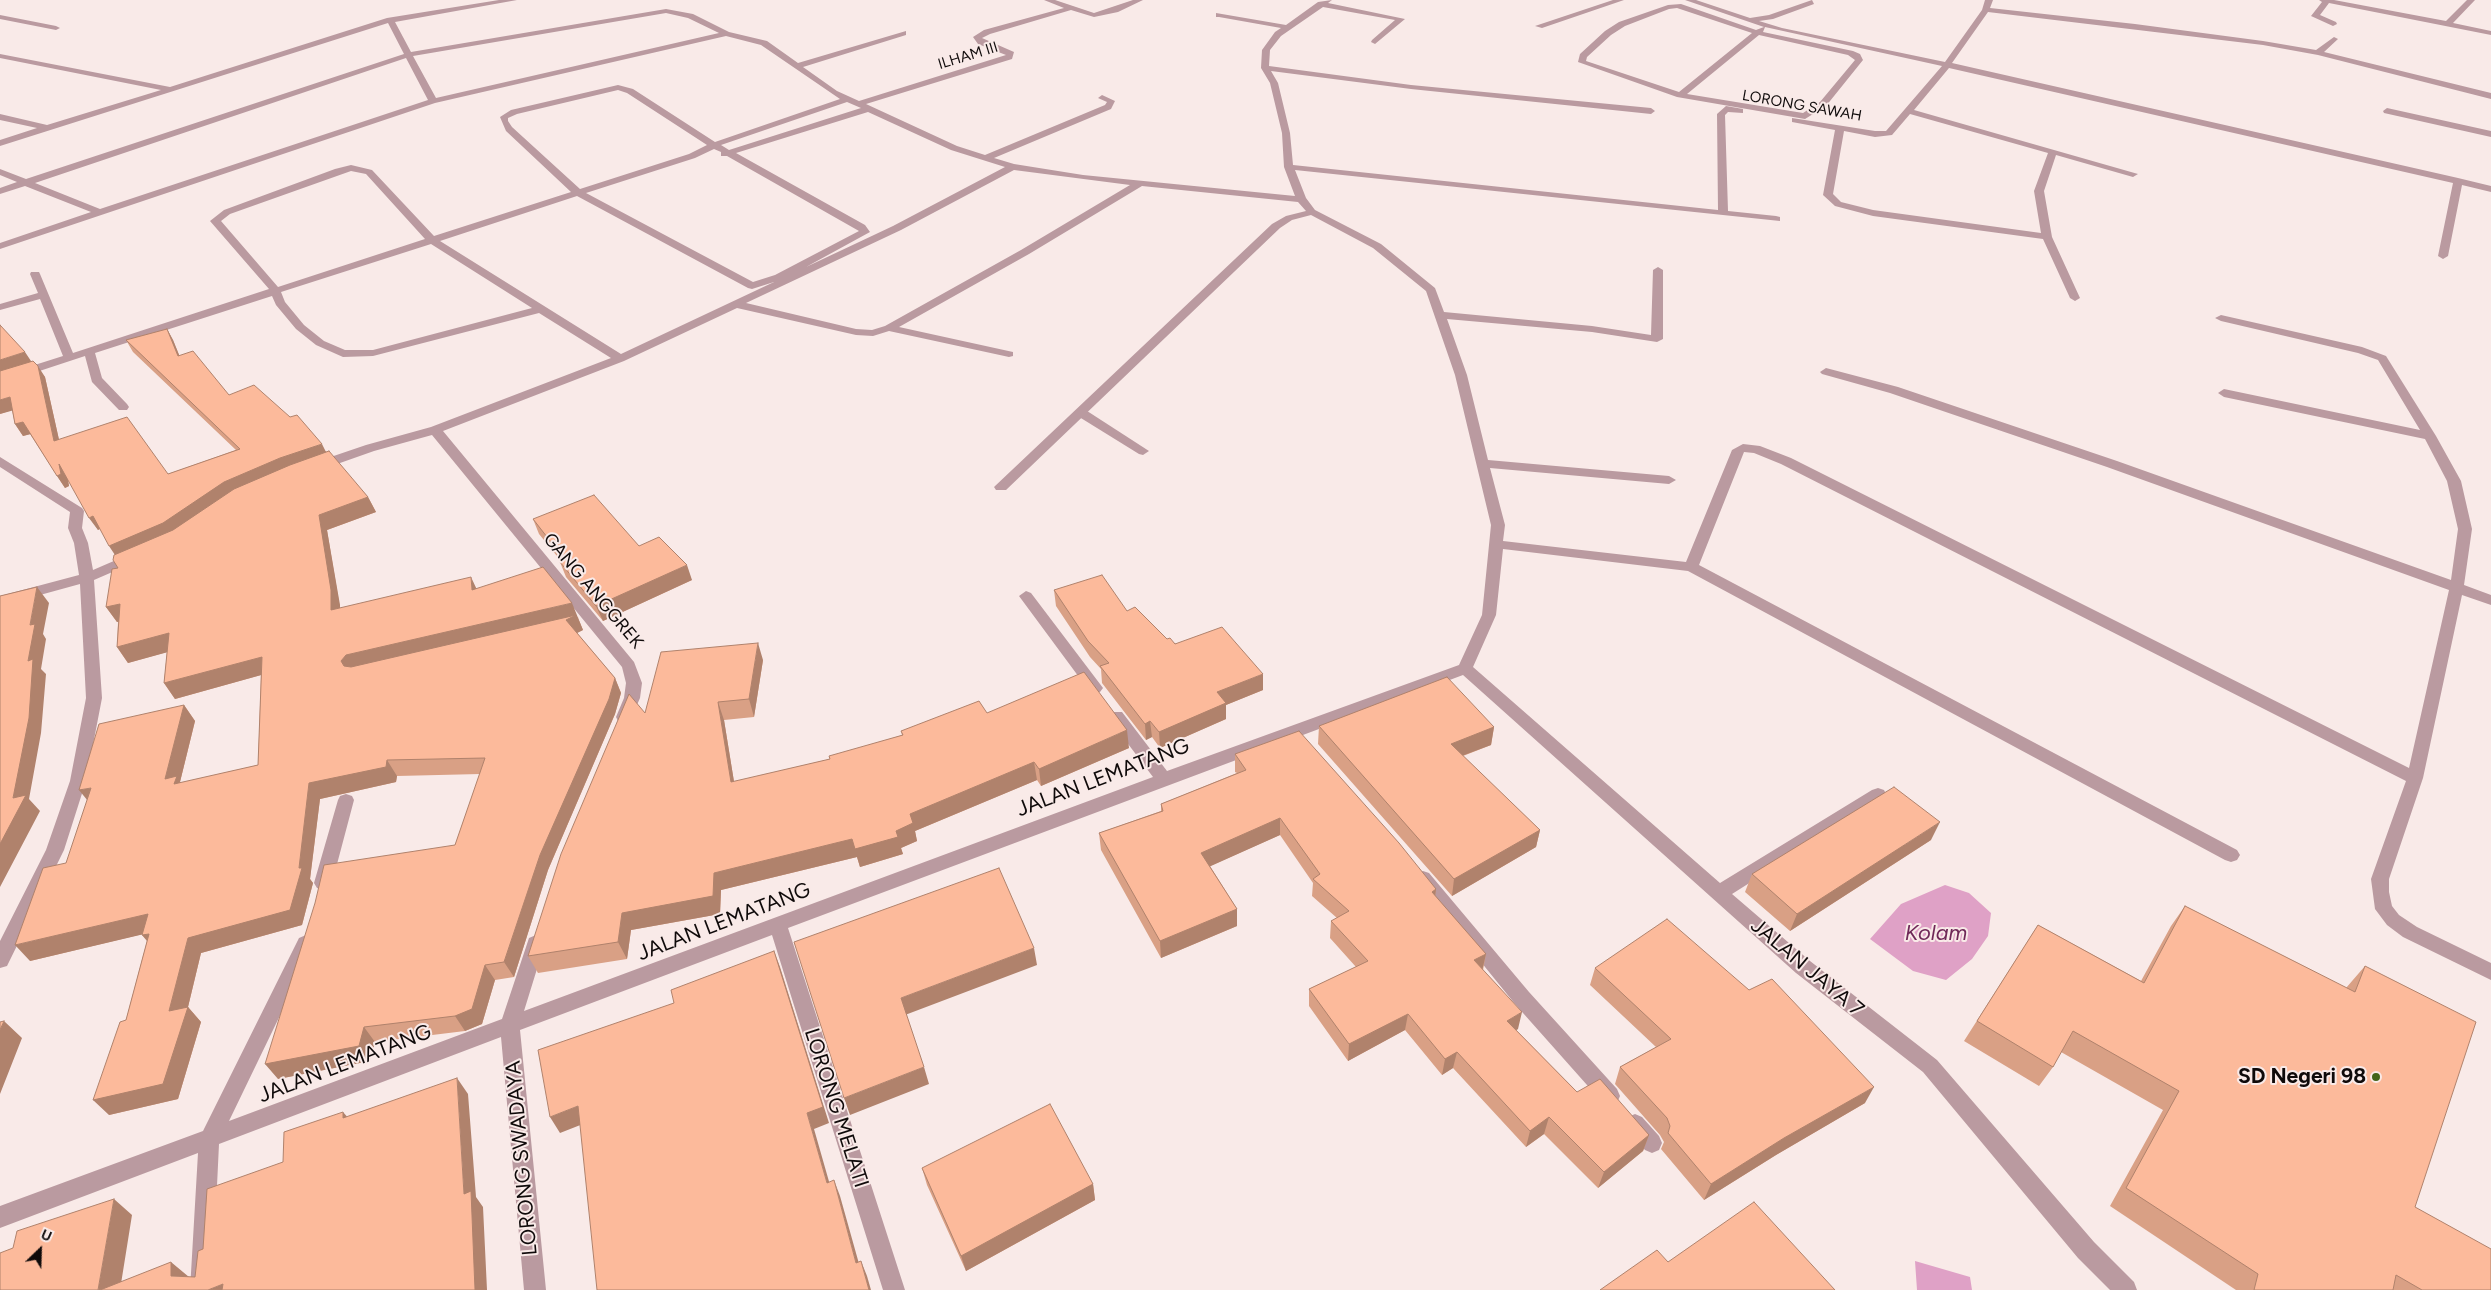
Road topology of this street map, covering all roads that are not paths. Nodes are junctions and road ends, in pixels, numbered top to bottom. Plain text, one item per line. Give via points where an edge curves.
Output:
1 (513, 0) edge
2 (1048, 0) edge
3 (1138, 0) edge
4 (1620, 0) edge
5 (1689, 0) edge
6 (1989, 0) edge
7 (2325, 0) edge
8 (2471, 0) edge
9 (1325, 2) edge
10 (1811, 2) dead end
11 (2381, 2) dead end
12 (1070, 8) junction
13 (2371, 9) junction
14 (1986, 10) junction
15 (1219, 15) dead end
16 (0, 18) edge
17 (390, 20) junction
18 (1749, 20) junction
19 (2333, 24) dead end
20 (2448, 24) junction
21 (1766, 25) junction
22 (1539, 26) dead end
23 (1286, 27) junction
24 (56, 28) dead end
25 (903, 33) dead end
26 (1758, 33) junction
27 (2491, 33) edge
28 (726, 34) junction
29 (2334, 39) dead end
30 (1375, 42) dead end
31 (2318, 53) junction
32 (408, 55) junction
33 (0, 56) edge
34 (1947, 65) junction
35 (798, 66) junction
36 (1265, 68) junction
37 (172, 89) junction
38 (1680, 95) junction
39 (2491, 96) edge
40 (1102, 98) dead end
41 (848, 99) junction
42 (434, 101) junction
43 (858, 104) junction
44 (868, 109) junction
45 (1651, 111) dead end
46 (1909, 111) junction
47 (2387, 111) dead end
48 (0, 118) edge
49 (774, 125) junction
50 (48, 128) junction
51 (1840, 128) junction
52 (794, 133) junction
53 (2491, 134) edge
54 (0, 143) edge
55 (714, 145) junction
56 (2053, 150) junction
57 (728, 153) junction
58 (692, 156) junction
59 (985, 158) junction
60 (1289, 167) junction
61 (1013, 168) junction
62 (0, 172) edge
63 (2133, 174) dead end
64 (2458, 182) junction
65 (25, 183) junction
66 (1139, 184) junction
67 (2491, 189) edge
68 (0, 191) edge
69 (578, 193) junction
70 (1301, 199) junction
71 (100, 212) junction
72 (1312, 212) junction
73 (1723, 213) junction
74 (1776, 219) dead end
75 (2047, 237) junction
76 (432, 240) junction
77 (0, 246) edge
78 (2443, 256) dead end
79 (1658, 270) dead end
80 (35, 274) dead end
81 (275, 290) junction
82 (44, 294) junction
83 (2075, 298) dead end
84 (735, 304) junction
85 (0, 307) edge
86 (541, 309) junction
87 (1440, 315) junction
88 (2221, 318) dead end
89 (889, 328) junction
90 (89, 351) junction
91 (1009, 354) dead end
92 (68, 357) junction
93 (620, 359) junction
94 (1826, 372) dead end
95 (0, 380) edge
96 (2224, 393) dead end
97 (123, 407) dead end
98 (1080, 412) junction
99 (435, 430) junction
100 (2430, 436) junction
101 (1143, 451) dead end
102 (0, 461) edge
103 (1482, 463) junction
104 (301, 472) edge
105 (1669, 480) dead end
106 (1001, 486) dead end
107 (1496, 544) junction
108 (150, 551) edge
109 (1691, 567) junction
110 (87, 578) junction
111 (2457, 586) junction
112 (1026, 596) dead end
113 (2491, 600) edge
114 (0, 601) edge
115 (591, 622) junction
116 (572, 626) edge
117 (1465, 668) junction
118 (618, 731) edge
119 (1296, 732) junction
120 (1309, 746) edge
121 (2416, 778) junction
122 (1164, 779) junction
123 (1878, 794) edge
124 (346, 800) dead end
125 (2231, 855) dead end
126 (1410, 862) edge
127 (1719, 893) junction
128 (318, 901) edge
129 (542, 926) edge
130 (778, 926) junction
131 (311, 929) edge
132 (0, 960) edge
133 (2491, 972) edge
134 (510, 1026) junction
135 (209, 1140) junction
136 (1652, 1143) dead end
137 (0, 1217) edge
138 (201, 1290) edge
139 (535, 1290) edge
140 (894, 1290) edge
141 (2126, 1290) edge

1 - 17 street
2 - 12 street
3 - 12 street via 1094,16
4 - 22 street
5 - 18 street
6 - 14 street, LORONG SAWAH
7 - 13 street
7 - 19 street via 2315,16
8 - 20 street
9 - 23 street
9 - 30 street via 1401,19
10 - 18 street via 1770,17
11 - 13 street
12 - 43 street, ILHAM III via 987,32 977,38 1011,54 1009,57
13 - 20 street
14 - 31 street via 2135,26
14 - 34 street, LORONG SAWAH
15 - 23 street
16 - 24 street
17 - 32 street
17 - 37 street
18 - 21 street
20 - 27 street
21 - 26 street
21 - 34 street
23 - 36 street via 1266,50
25 - 35 street
26 - 38 street
26 - 38 street via 1673,6 1622,24 1581,59 1601,69
26 - 38 street via 1850,53 1859,60 1816,111 1805,116
28 - 32 street via 680,13 666,11
28 - 35 street via 764,43
28 - 42 street
29 - 31 street
31 - 39 street
32 - 42 street
32 - 65 street
33 - 37 street
34 - 46 street, LORONG SAWAH
34 - 64 street via 2173,114
35 - 41 street via 834,93
36 - 45 street via 1411,87
36 - 60 street via 1274,83 1286,133
37 - 50 street
40 - 59 street via 1112,103
41 - 43 street
41 - 49 street
42 - 71 street
43 - 44 street
44 - 52 street
44 - 59 street via 954,148
46 - 51 street, LORONG SAWAH via 1894,130 1884,135
46 - 56 street
47 - 53 street
48 - 50 street
49 - 52 street
49 - 55 street
50 - 54 street
51 - 73 street, LORONG SAWAH via 1722,110
51 - 75 street via 1828,195 1838,204 1873,213
52 - 57 street
55 - 57 street
55 - 58 street
55 - 69 street via 640,97 618,87 504,117 509,128
56 - 63 street
56 - 75 street via 2039,191
57 - 58 street
57 - 69 street via 864,232 779,278 752,286
58 - 69 street
59 - 61 street
60 - 70 street
60 - 73 street
61 - 66 street
61 - 84 street via 898,228
62 - 65 street
64 - 67 street
64 - 78 street
65 - 68 street
65 - 71 street
66 - 70 street
66 - 89 street
69 - 76 street
70 - 72 street
71 - 77 street
72 - 87 street via 1377,246 1431,290
72 - 98 street via 1289,218 1276,226
73 - 74 street
75 - 83 street
76 - 81 street
76 - 81 street via 369,172 351,168 338,171 227,212 215,221
76 - 86 street
79 - 87 street via 1657,339 1592,328
80 - 82 street
81 - 86 street via 280,303 308,334 328,348 353,355 373,353
81 - 90 street
82 - 85 street
82 - 92 street
84 - 89 street via 856,332 873,333
84 - 93 street
86 - 93 street
87 - 103 street via 1461,375
88 - 100 street via 2378,356 2386,361
89 - 91 street
90 - 92 street
90 - 97 street via 96,380
92 - 95 street
93 - 99 street
94 - 111 street via 1894,390
96 - 100 street
98 - 101 street
98 - 106 street
99 - 104 street
99 - 115 street, GANG ANGGREK
100 - 111 street via 2454,481 2465,530
102 - 110 street via 77,511 74,528 81,543
103 - 105 street
103 - 107 street via 1498,525
107 - 109 street
107 - 117 street via 1489,615
108 - 110 street
109 - 121 street via 1738,450 1756,449 1786,461
109 - 125 street
110 - 114 street
110 - 132 street via 94,698 78,781 55,850
111 - 113 street
111 - 121 street
112 - 122 street
115 - 116 street
115 - 118 street, GANG ANGGREK via 629,666 634,683 632,698
117 - 119 street, JALAN LEMATANG
117 - 127 street, JALAN JAYA 7
119 - 120 street
119 - 122 street, JALAN LEMATANG
121 - 133 street via 2380,880 2381,900 2393,920 2410,932
122 - 130 street, JALAN LEMATANG
123 - 127 street
124 - 128 street
126 - 136 street via 1522,998
127 - 141 street, JALAN JAYA 7 via 1803,967 1930,1066 2086,1250
129 - 134 street
130 - 134 street, JALAN LEMATANG
130 - 140 street, LORONG MELATI
131 - 135 street
134 - 135 street, JALAN LEMATANG
134 - 139 street, LORONG SWADAYA
135 - 137 street, JALAN LEMATANG
135 - 138 street

